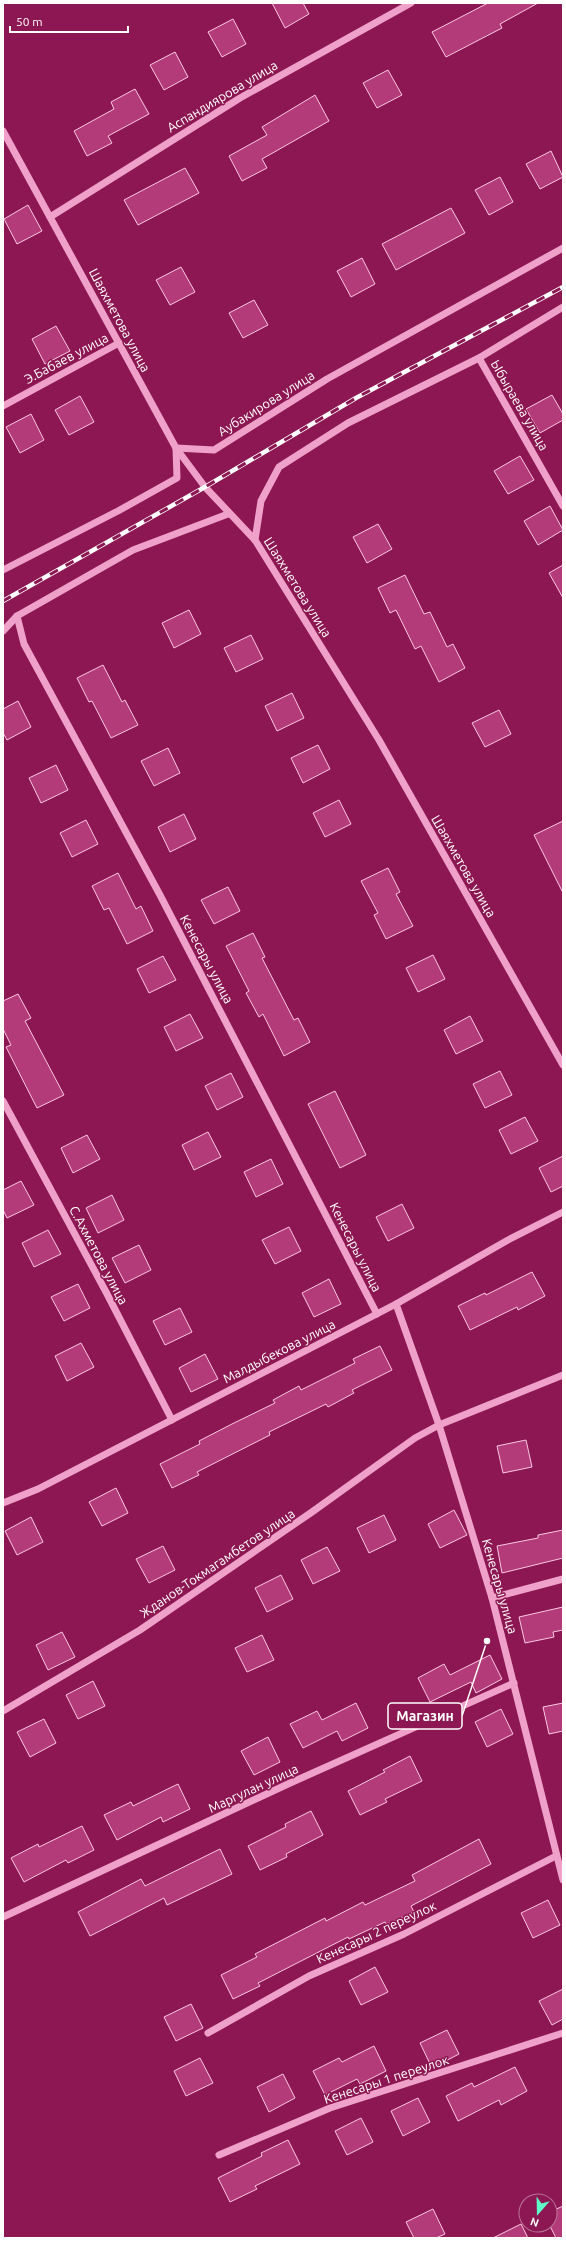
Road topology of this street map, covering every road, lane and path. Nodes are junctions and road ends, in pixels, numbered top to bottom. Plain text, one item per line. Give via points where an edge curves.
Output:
1 (411, 3) edge
2 (3, 131) edge
3 (50, 217) junction
4 (563, 248) edge
5 (563, 306) edge
6 (119, 344) junction
7 (479, 358) junction
8 (3, 406) edge
9 (176, 448) junction
10 (563, 506) edge
11 (228, 514) junction
12 (255, 540) junction
13 (3, 570) edge
14 (17, 616) junction
15 (3, 631) edge
16 (563, 1065) edge
17 (3, 1102) edge
18 (563, 1212) edge
19 (396, 1304) junction
20 (377, 1314) junction
21 (563, 1375) edge
22 (172, 1420) junction
23 (439, 1426) junction
24 (3, 1503) edge
25 (563, 1579) edge
26 (492, 1598) junction
27 (514, 1683) junction
28 (3, 1711) edge
29 (556, 1856) junction
30 (563, 1879) edge
31 (3, 1917) edge
32 (208, 2033) dead end
33 (563, 2033) edge
34 (219, 2155) dead end

1 - 3 street, Аспандиярова улица via 240,98
2 - 3 street, Шаяхметова улица
3 - 6 street, Шаяхметова улица
4 - 9 street, Аубакирова улица via 326,379 214,450
5 - 7 street
6 - 8 street, Э.Бабаев улица
6 - 9 street, Шаяхметова улица
7 - 10 street, Ыбыраева улица
7 - 12 street via 348,423 279,467 261,501
9 - 11 street, Шаяхметова улица
9 - 13 street via 177,478
11 - 12 street, Шаяхметова улица
11 - 14 street via 133,550
12 - 16 street, Шаяхметова улица via 379,740
14 - 15 street
14 - 20 street, Кенесары улица via 24,644 163,902
17 - 22 street, С.Ахметова улица
18 - 19 street, Малдыбекова улица via 508,1240
19 - 20 street, Малдыбекова улица
19 - 23 street, Кенесары улица
20 - 22 street, Малдыбекова улица
21 - 23 street, Жданов-Токмагамбетов улица
22 - 24 street, Малдыбекова улица via 38,1489
23 - 26 street, Кенесары улица
23 - 28 street, Жданов-Токмагамбетов улица via 415,1438 140,1630
25 - 26 street
26 - 27 street, Кенесары улица
27 - 29 street, Кенесары улица
27 - 31 street, Маргулан улица via 288,1784
29 - 30 street, Кенесары улица
29 - 32 street, Кенесары 2 переулок via 404,1934 309,1976
33 - 34 street, Кенесары 1 переулок via 330,2108

